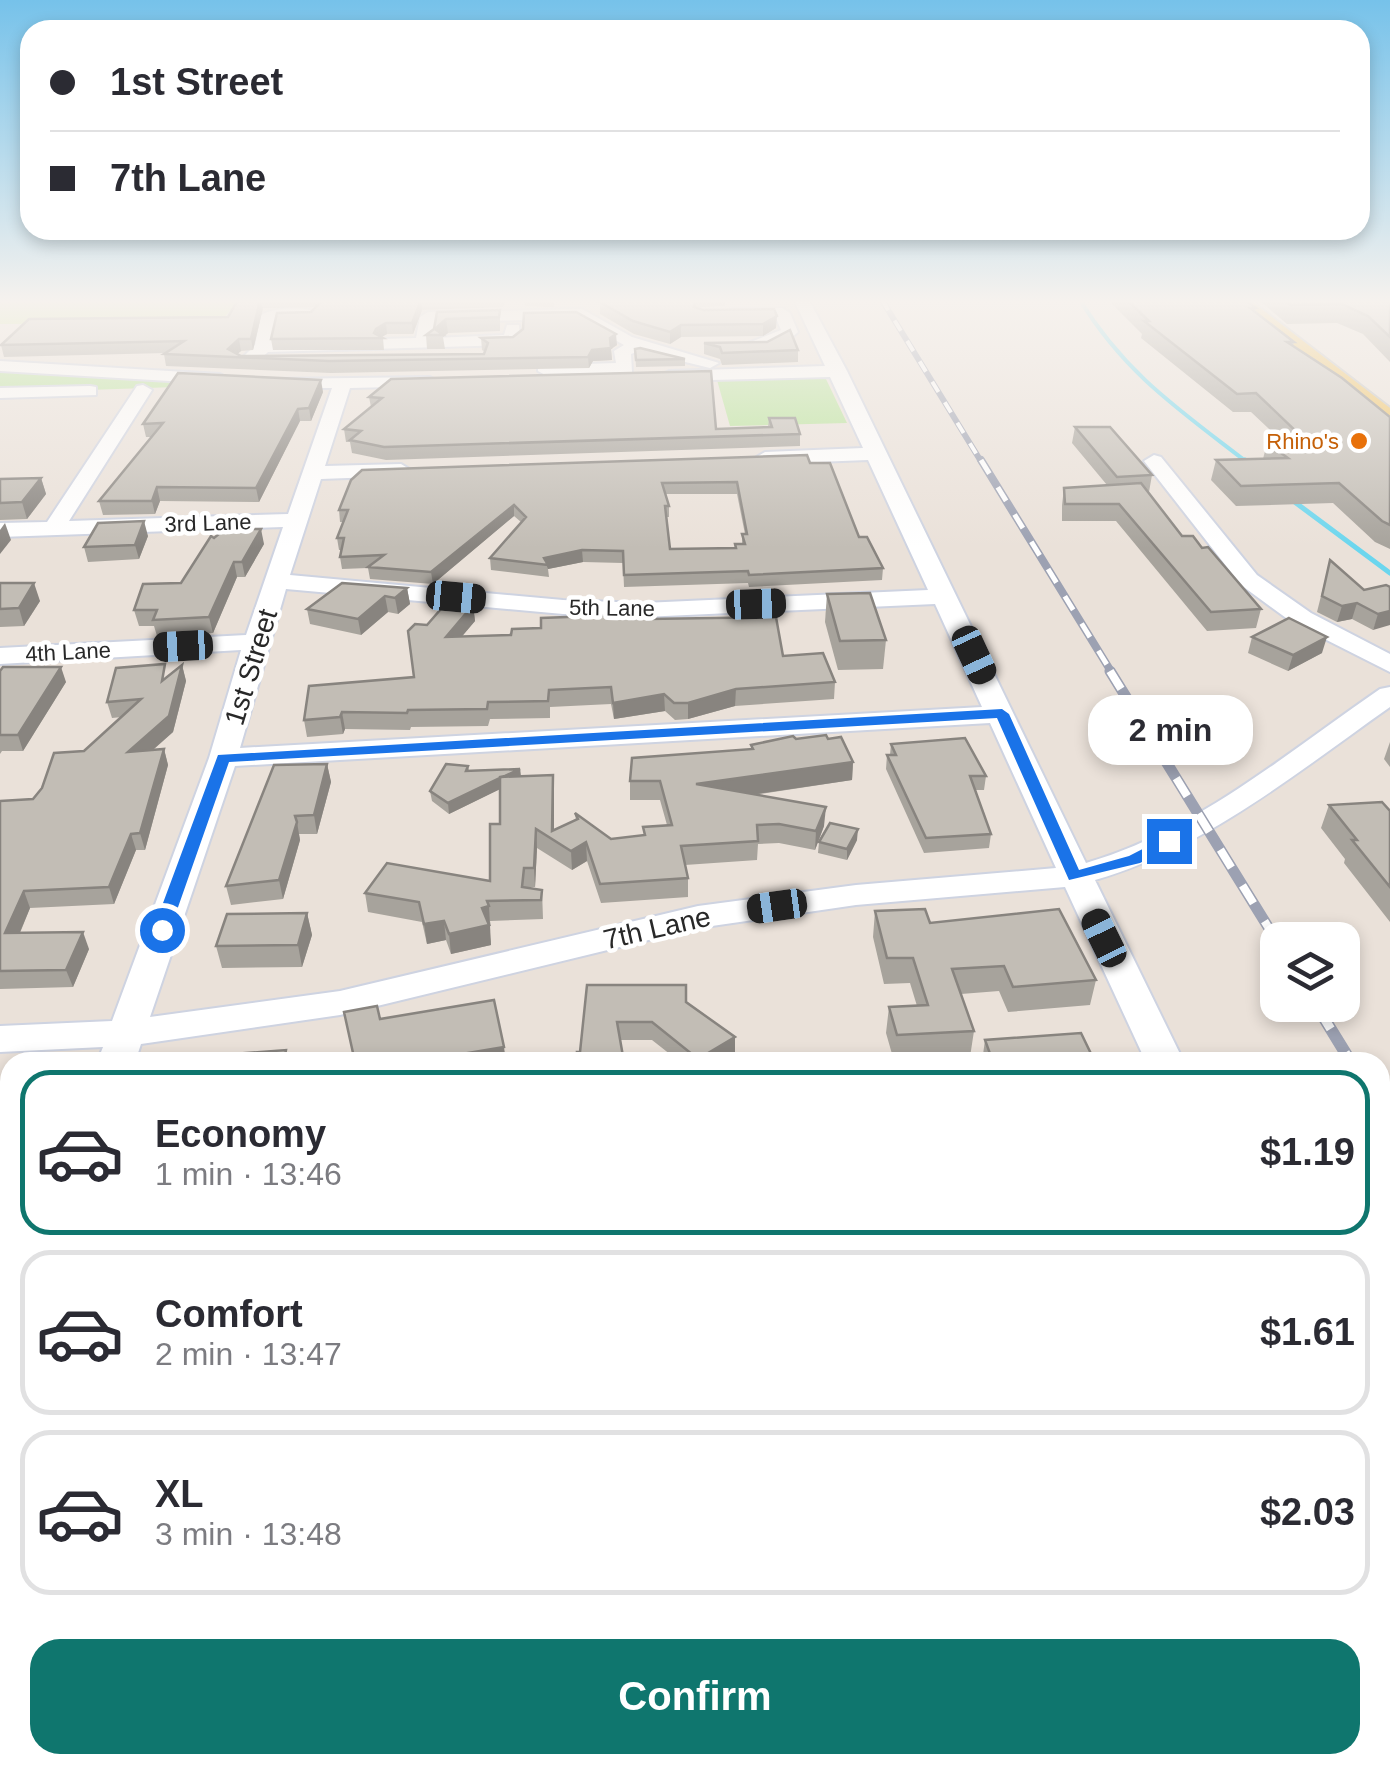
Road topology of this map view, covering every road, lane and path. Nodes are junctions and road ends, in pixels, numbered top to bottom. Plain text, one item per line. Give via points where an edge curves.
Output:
1 (240, 383) edge
2 (244, 383) junction
3 (293, 383) edge
4 (341, 383) edge
5 (843, 383) edge
6 (1343, 383) edge
7 (142, 390) junction
8 (0, 394) edge
9 (1390, 420) edge
10 (876, 454) junction
11 (740, 458) edge
12 (1154, 461) dead end
13 (429, 469) edge
14 (312, 473) junction
15 (297, 520) junction
16 (54, 528) junction
17 (0, 530) edge
18 (279, 581) junction
19 (946, 596) junction
20 (256, 642) junction
21 (0, 656) edge
22 (1390, 664) edge
23 (1390, 695) edge
24 (1002, 714) junction
25 (223, 758) junction
26 (1074, 876) junction
27 (0, 1039) edge
28 (120, 1048) edge
29 (1160, 1052) edge

1 - 2 street
2 - 3 street
2 - 7 street
4 - 14 street, 1st Street
5 - 10 street
6 - 9 main road
7 - 8 street
7 - 16 street
10 - 11 street
10 - 19 street
12 - 22 street via 1249,580 1302,618
13 - 14 street
14 - 15 street, 1st Street
15 - 16 street, 3rd Lane
15 - 18 street, 1st Street
16 - 17 street, 3rd Lane
18 - 19 street, 5th Lane via 643,610
18 - 20 street, 1st Street
19 - 24 street
20 - 21 street, 4th Lane
20 - 25 street, 1st Street
23 - 26 street, 7th Lane via 1204,823 1134,860
24 - 25 street
24 - 26 street
25 - 28 street, 1st Street
26 - 28 street, 7th Lane via 698,917 340,1004
26 - 29 street
27 - 28 street, 7th Lane

